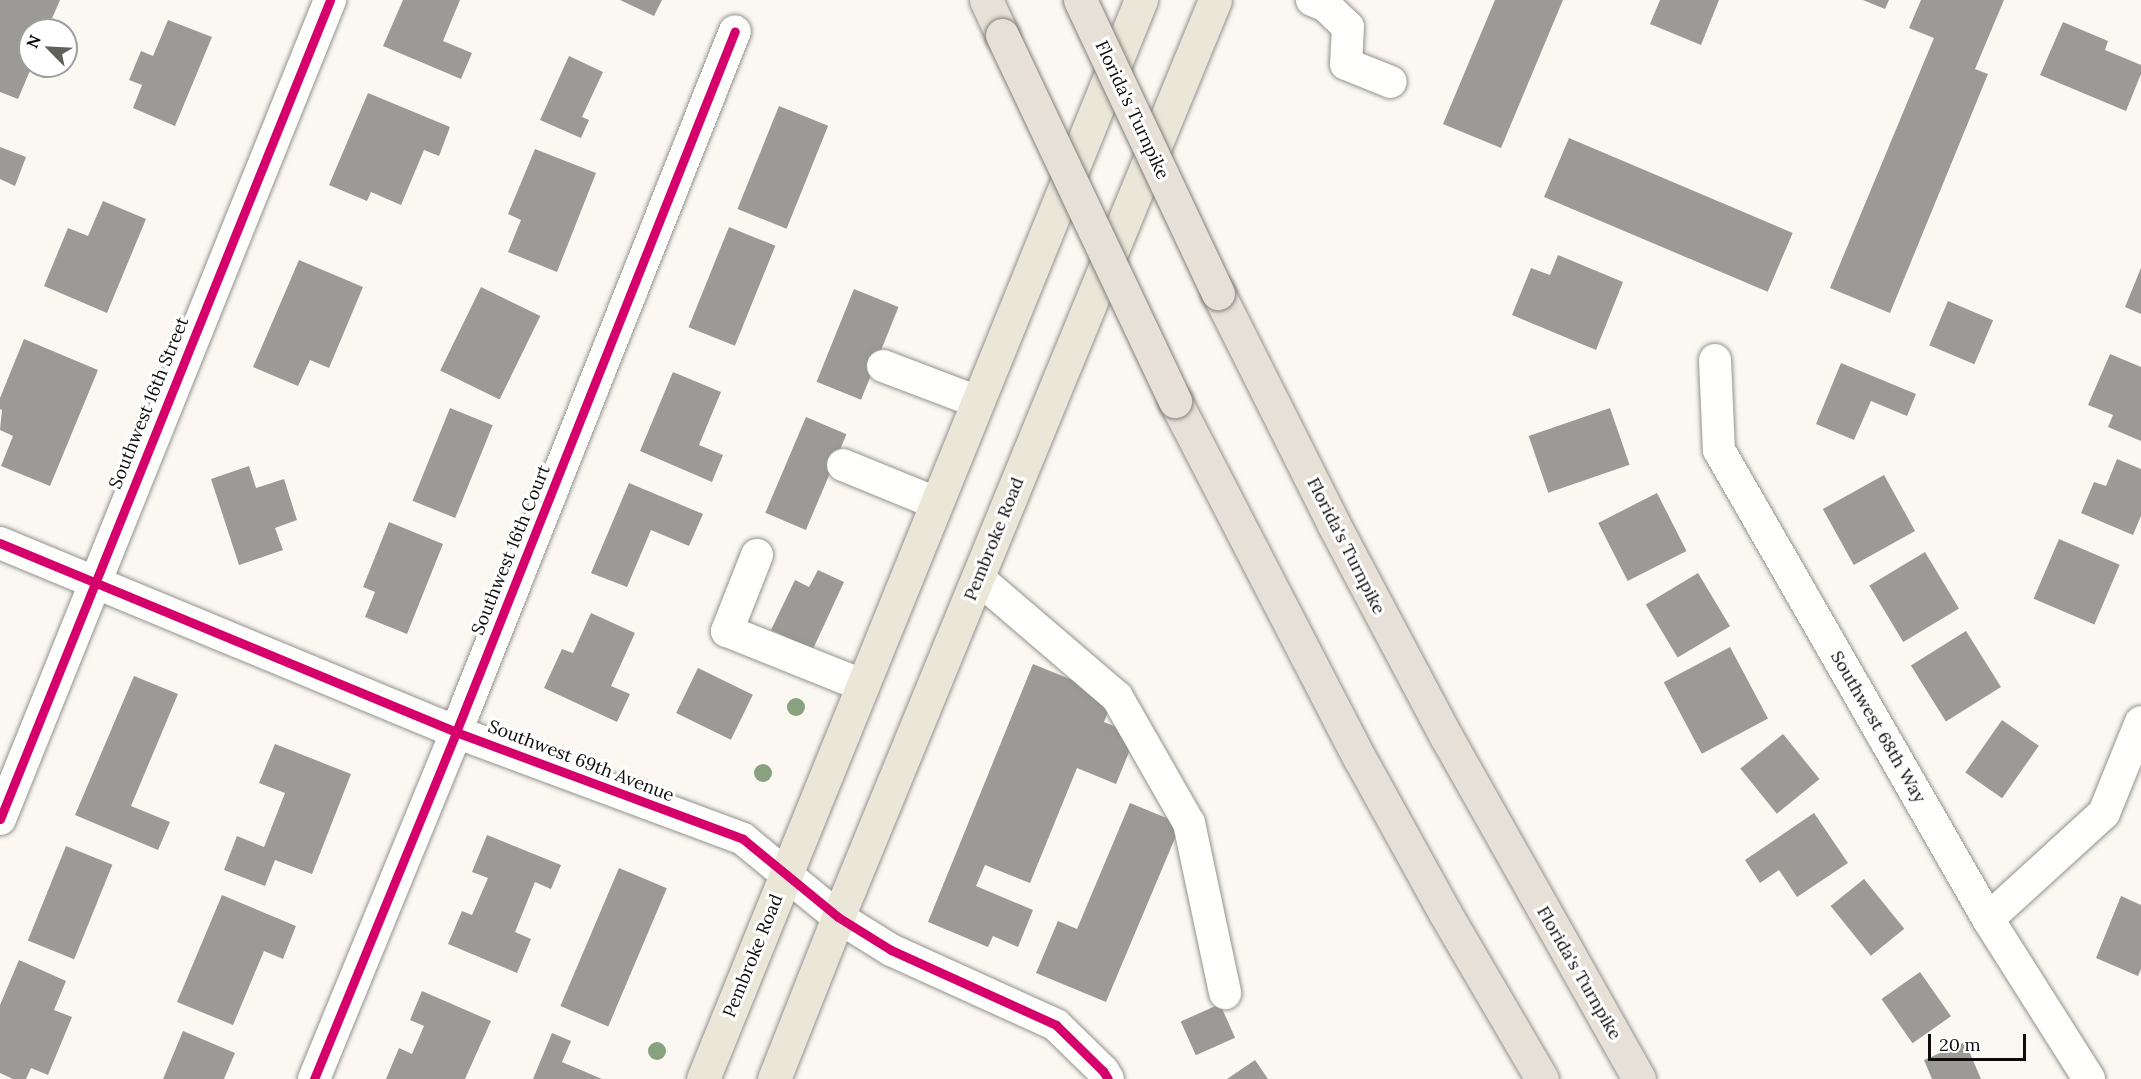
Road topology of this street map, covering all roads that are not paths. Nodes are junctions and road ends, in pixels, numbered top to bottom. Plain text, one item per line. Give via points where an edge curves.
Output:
1 (330, 0) edge
2 (986, 0) edge
3 (1080, 0) edge
4 (1141, 0) edge
5 (1215, 0) edge
6 (1312, 0) edge
7 (735, 31) dead end
8 (1391, 82) dead end
9 (1715, 360) dead end
10 (883, 366) dead end
11 (978, 402) junction
12 (843, 465) dead end
13 (936, 503) junction
14 (0, 543) edge
15 (757, 555) dead end
16 (978, 578) junction
17 (95, 582) junction
18 (862, 685) junction
19 (2141, 722) edge
20 (456, 732) junction
21 (0, 819) edge
22 (786, 873) junction
23 (838, 917) junction
24 (1988, 919) junction
25 (1226, 993) dead end
26 (314, 1079) edge
27 (704, 1079) edge
28 (774, 1079) edge
29 (1108, 1079) edge
30 (1542, 1079) edge
31 (1639, 1079) edge
32 (2089, 1079) edge

1 - 17 street, Southwest 16th Street
2 - 30 highway, bridge via 1175,401 1360,759
3 - 31 highway, Florida's Turnpike, bridge via 1218,293 1333,523 1447,738
4 - 11 main road, Pembroke Road
5 - 16 main road, Pembroke Road
6 - 8 street via 1326,6 1348,27 1346,64
7 - 20 street, Southwest 16th Court
9 - 24 street, Southwest 68th Way via 1719,450
10 - 11 street
11 - 13 main road, Pembroke Road
12 - 13 street
13 - 18 main road, Pembroke Road
14 - 17 street, Southwest 69th Avenue
15 - 18 street via 727,631
16 - 23 main road, Pembroke Road
16 - 25 street via 1117,697 1189,823
17 - 20 street, Southwest 69th Avenue
17 - 21 street, Southwest 16th Street
18 - 22 main road, Pembroke Road
19 - 24 street via 2104,813
20 - 22 street, Southwest 69th Avenue via 743,839
20 - 26 street, Southwest 16th Court
22 - 23 street, Southwest 69th Avenue
22 - 27 main road, Pembroke Road
23 - 28 main road, Pembroke Road
23 - 29 street, Southwest 69th Avenue via 891,950 1056,1025
24 - 32 street, Southwest 68th Way

